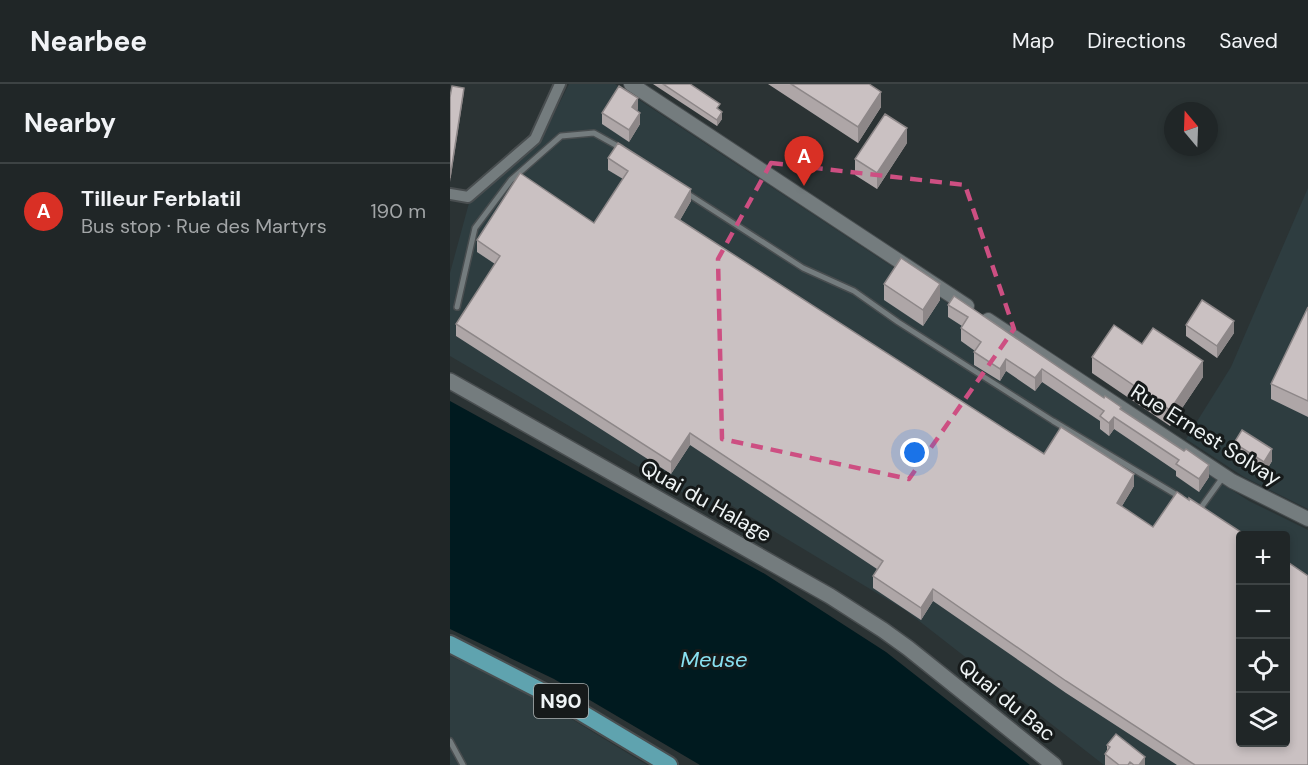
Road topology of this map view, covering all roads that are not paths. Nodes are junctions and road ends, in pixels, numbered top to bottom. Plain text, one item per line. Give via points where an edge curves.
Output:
1 (560, 84) edge
2 (631, 84) edge
3 (629, 153) edge
4 (676, 186) edge
5 (450, 194) edge
6 (457, 307) dead end
7 (450, 381) edge
8 (1224, 476) junction
9 (1308, 519) edge
10 (450, 644) edge
11 (934, 667) joint
12 (450, 741) edge
13 (464, 765) edge
14 (669, 765) edge
15 (1054, 765) edge

1 - 5 street via 535,139 468,197
2 - 8 street, Rue Ernest Solvay
3 - 6 lane via 594,133 561,136 511,180 475,228
4 - 8 lane via 803,268 854,291 1053,421 1200,509
7 - 11 main road, Quai du Halage via 830,596
8 - 9 street, Rue Ernest Solvay
10 - 14 main road, N90 via 567,704
11 - 15 main road, Quai du Bac
12 - 13 lane

